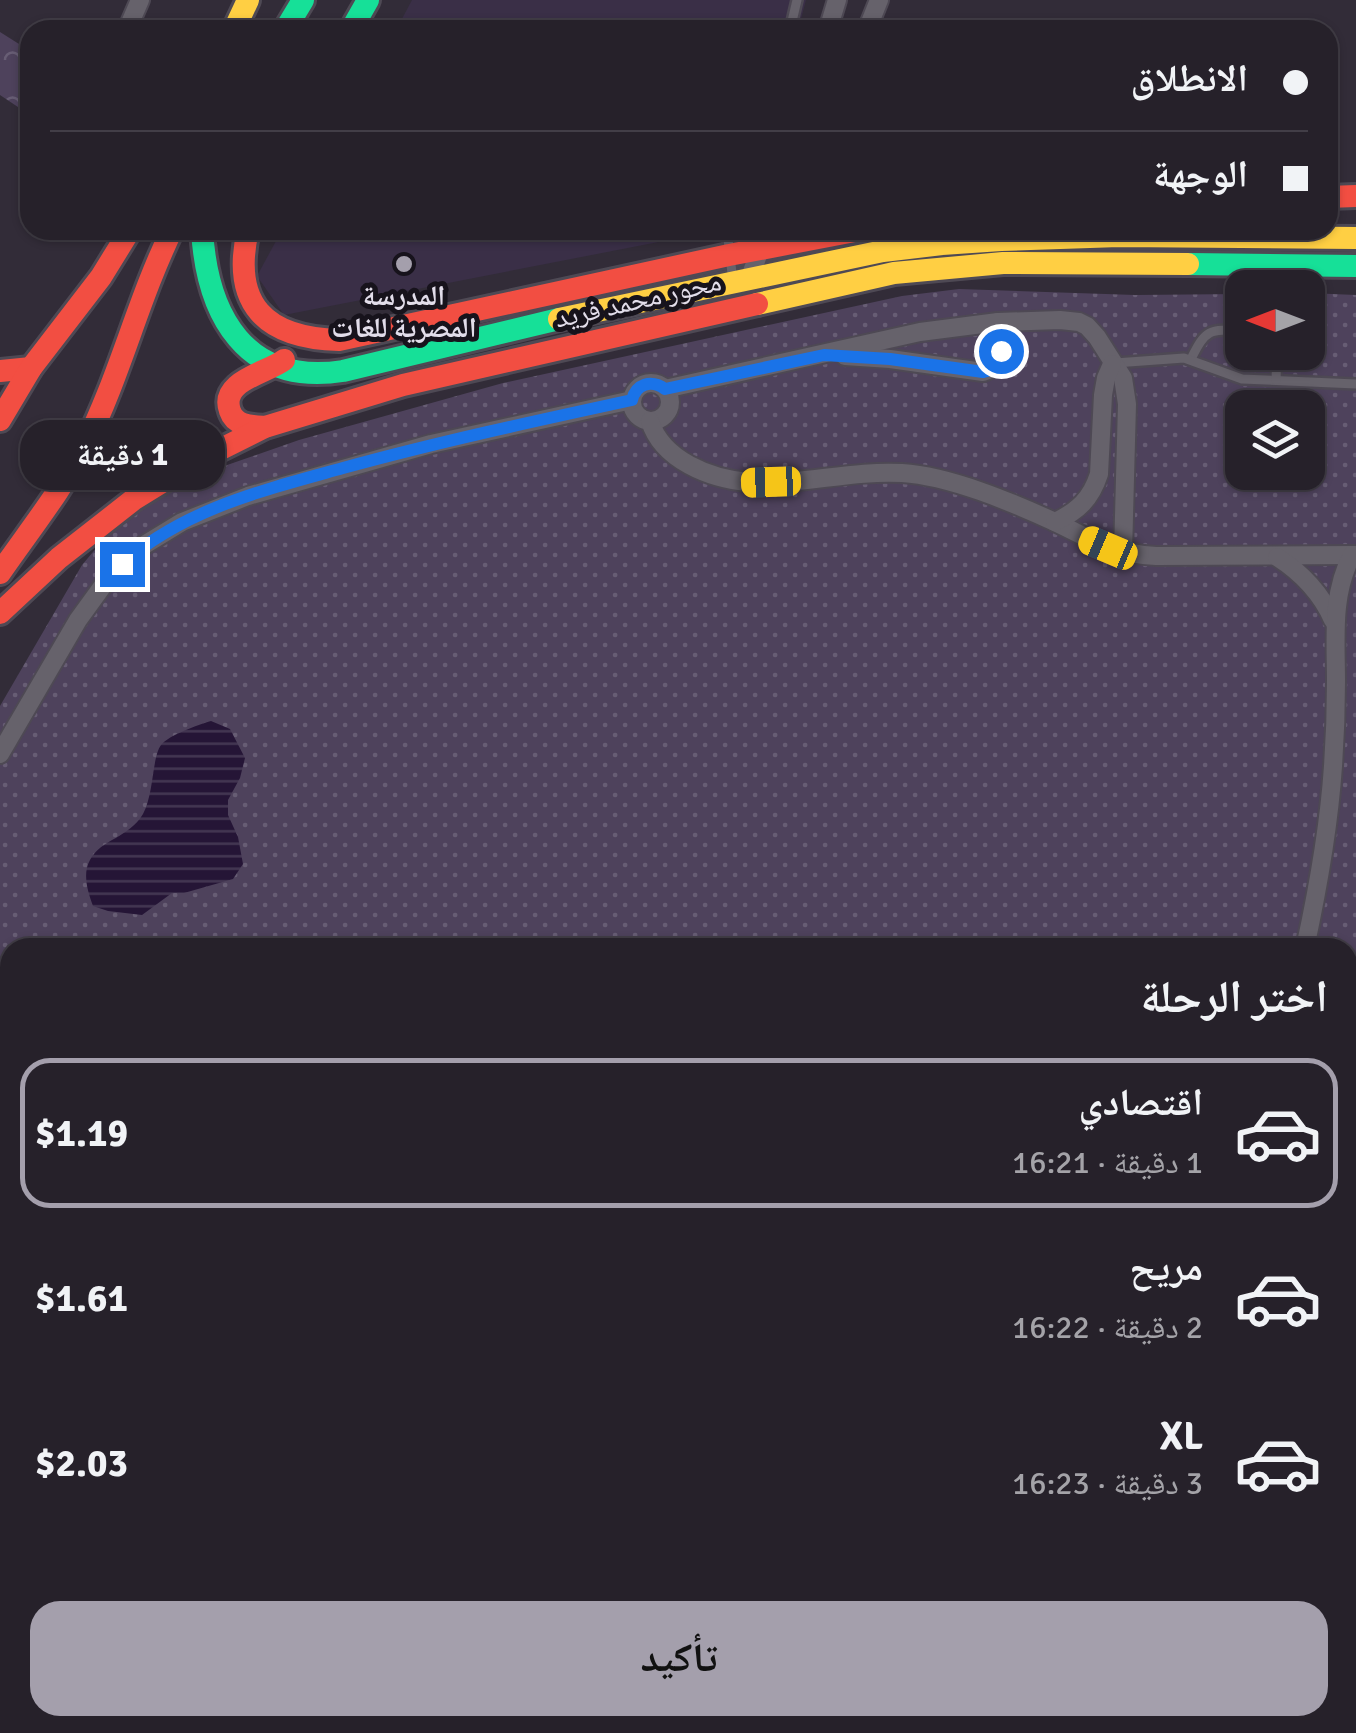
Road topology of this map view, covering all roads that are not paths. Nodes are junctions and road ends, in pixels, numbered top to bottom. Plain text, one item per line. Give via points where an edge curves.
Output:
1 (124, 240) edge
2 (167, 240) edge
3 (202, 240) edge
4 (245, 240) edge
5 (728, 240) edge
6 (764, 240) edge
7 (868, 240) edge
8 (982, 240) edge
9 (883, 252) junction
10 (730, 255) junction
11 (1356, 266) edge
12 (741, 282) junction
13 (998, 322) junction
14 (1225, 330) edge
15 (306, 339) junction
16 (824, 355) junction
17 (1191, 359) junction
18 (1112, 364) junction
19 (278, 366) junction
20 (31, 368) junction
21 (1276, 370) edge
22 (0, 371) edge
23 (1276, 380) junction
24 (1356, 384) edge
25 (665, 389) junction
26 (632, 400) junction
27 (0, 420) edge
28 (650, 421) junction
29 (266, 427) junction
30 (1054, 522) junction
31 (1124, 554) junction
32 (1354, 555) edge
33 (1277, 557) junction
34 (0, 573) edge
35 (0, 613) edge
36 (1336, 625) junction
37 (0, 754) edge
38 (1306, 938) edge

1 - 20 main road
2 - 34 main road via 82,451
3 - 19 main road, محور محمد فريد via 212,299 239,340
4 - 15 main road via 240,269 246,294 262,315
5 - 10 lane
6 - 10 main road
6 - 12 street
7 - 9 street
8 - 9 main road, محور محمد فريد
9 - 12 main road, محور محمد فريد
10 - 12 lane
10 - 15 main road via 339,340
11 - 29 main road, محور محمد فريد via 1062,262 894,274 402,385
12 - 19 main road, محور محمد فريد via 341,372
13 - 16 street
13 - 16 street via 1000,358 983,372
13 - 18 street via 1079,322 1098,337
14 - 17 lane via 1208,332
15 - 19 main road
16 - 25 street
17 - 18 lane
17 - 23 lane via 1232,376
18 - 30 street via 1095,486 1080,508
18 - 31 street via 1128,396
19 - 29 main road via 238,382 228,397 236,422
20 - 22 main road
20 - 27 main road
21 - 23 lane
23 - 24 lane
25 - 26 street via 644,384
25 - 28 street via 668,410
26 - 28 street via 636,414
26 - 37 street via 432,444 248,496 182,522 106,580
28 - 30 street via 661,444 684,462 732,480 914,474 958,483
29 - 35 main road, محور محمد فريد via 133,500
30 - 31 street
31 - 33 street
32 - 33 street
32 - 36 street via 1337,596
33 - 36 street via 1312,586
36 - 38 street via 1333,769

